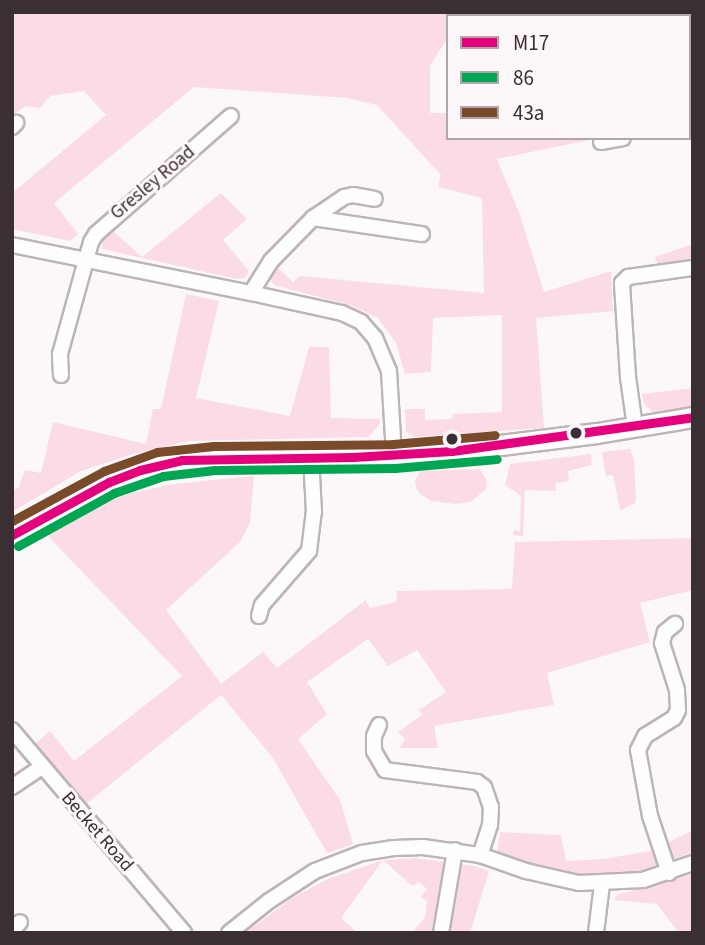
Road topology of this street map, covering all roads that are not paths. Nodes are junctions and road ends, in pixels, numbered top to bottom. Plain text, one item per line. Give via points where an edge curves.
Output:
1 (231, 116) dead end
2 (612, 140) edge
3 (601, 142) dead end
4 (375, 199) dead end
5 (313, 218) junction
6 (422, 234) dead end
7 (12, 245) edge
8 (87, 259) junction
9 (693, 268) edge
10 (251, 293) junction
11 (61, 375) dead end
12 (693, 417) edge
13 (635, 428) junction
14 (394, 456) junction
15 (311, 457) junction
16 (12, 535) edge
17 (259, 616) dead end
18 (676, 624) dead end
19 (379, 725) dead end
20 (12, 730) edge
21 (41, 766) junction
22 (12, 787) edge
23 (455, 850) junction
24 (480, 855) junction
25 (693, 863) edge
26 (668, 873) junction
27 (602, 884) junction
28 (184, 933) edge
29 (229, 933) edge
30 (441, 933) edge
31 (596, 933) edge

1 - 8 street, Gresley Road via 104,225 91,242
2 - 3 street
4 - 5 street via 344,197
5 - 6 street
5 - 10 street via 271,261
7 - 8 street
8 - 10 street
8 - 11 street, Gresley Road via 60,354
9 - 13 street via 628,276 622,283
10 - 14 street via 342,313 360,322 375,338 389,370
12 - 13 street
13 - 14 street
14 - 15 street
15 - 16 street via 160,464 109,482
15 - 17 street via 314,512 309,551 262,604
18 - 26 street via 662,636 662,643 677,690 678,710 674,718 645,736 638,750 650,816
19 - 24 street via 374,751 385,770 477,782 484,787 491,816
20 - 21 street, Becket Road
21 - 22 street
21 - 28 street, Becket Road
23 - 24 street
23 - 29 street via 394,848 339,861 292,885
23 - 30 street
24 - 27 street via 557,879
25 - 26 street
26 - 27 street
27 - 31 street

